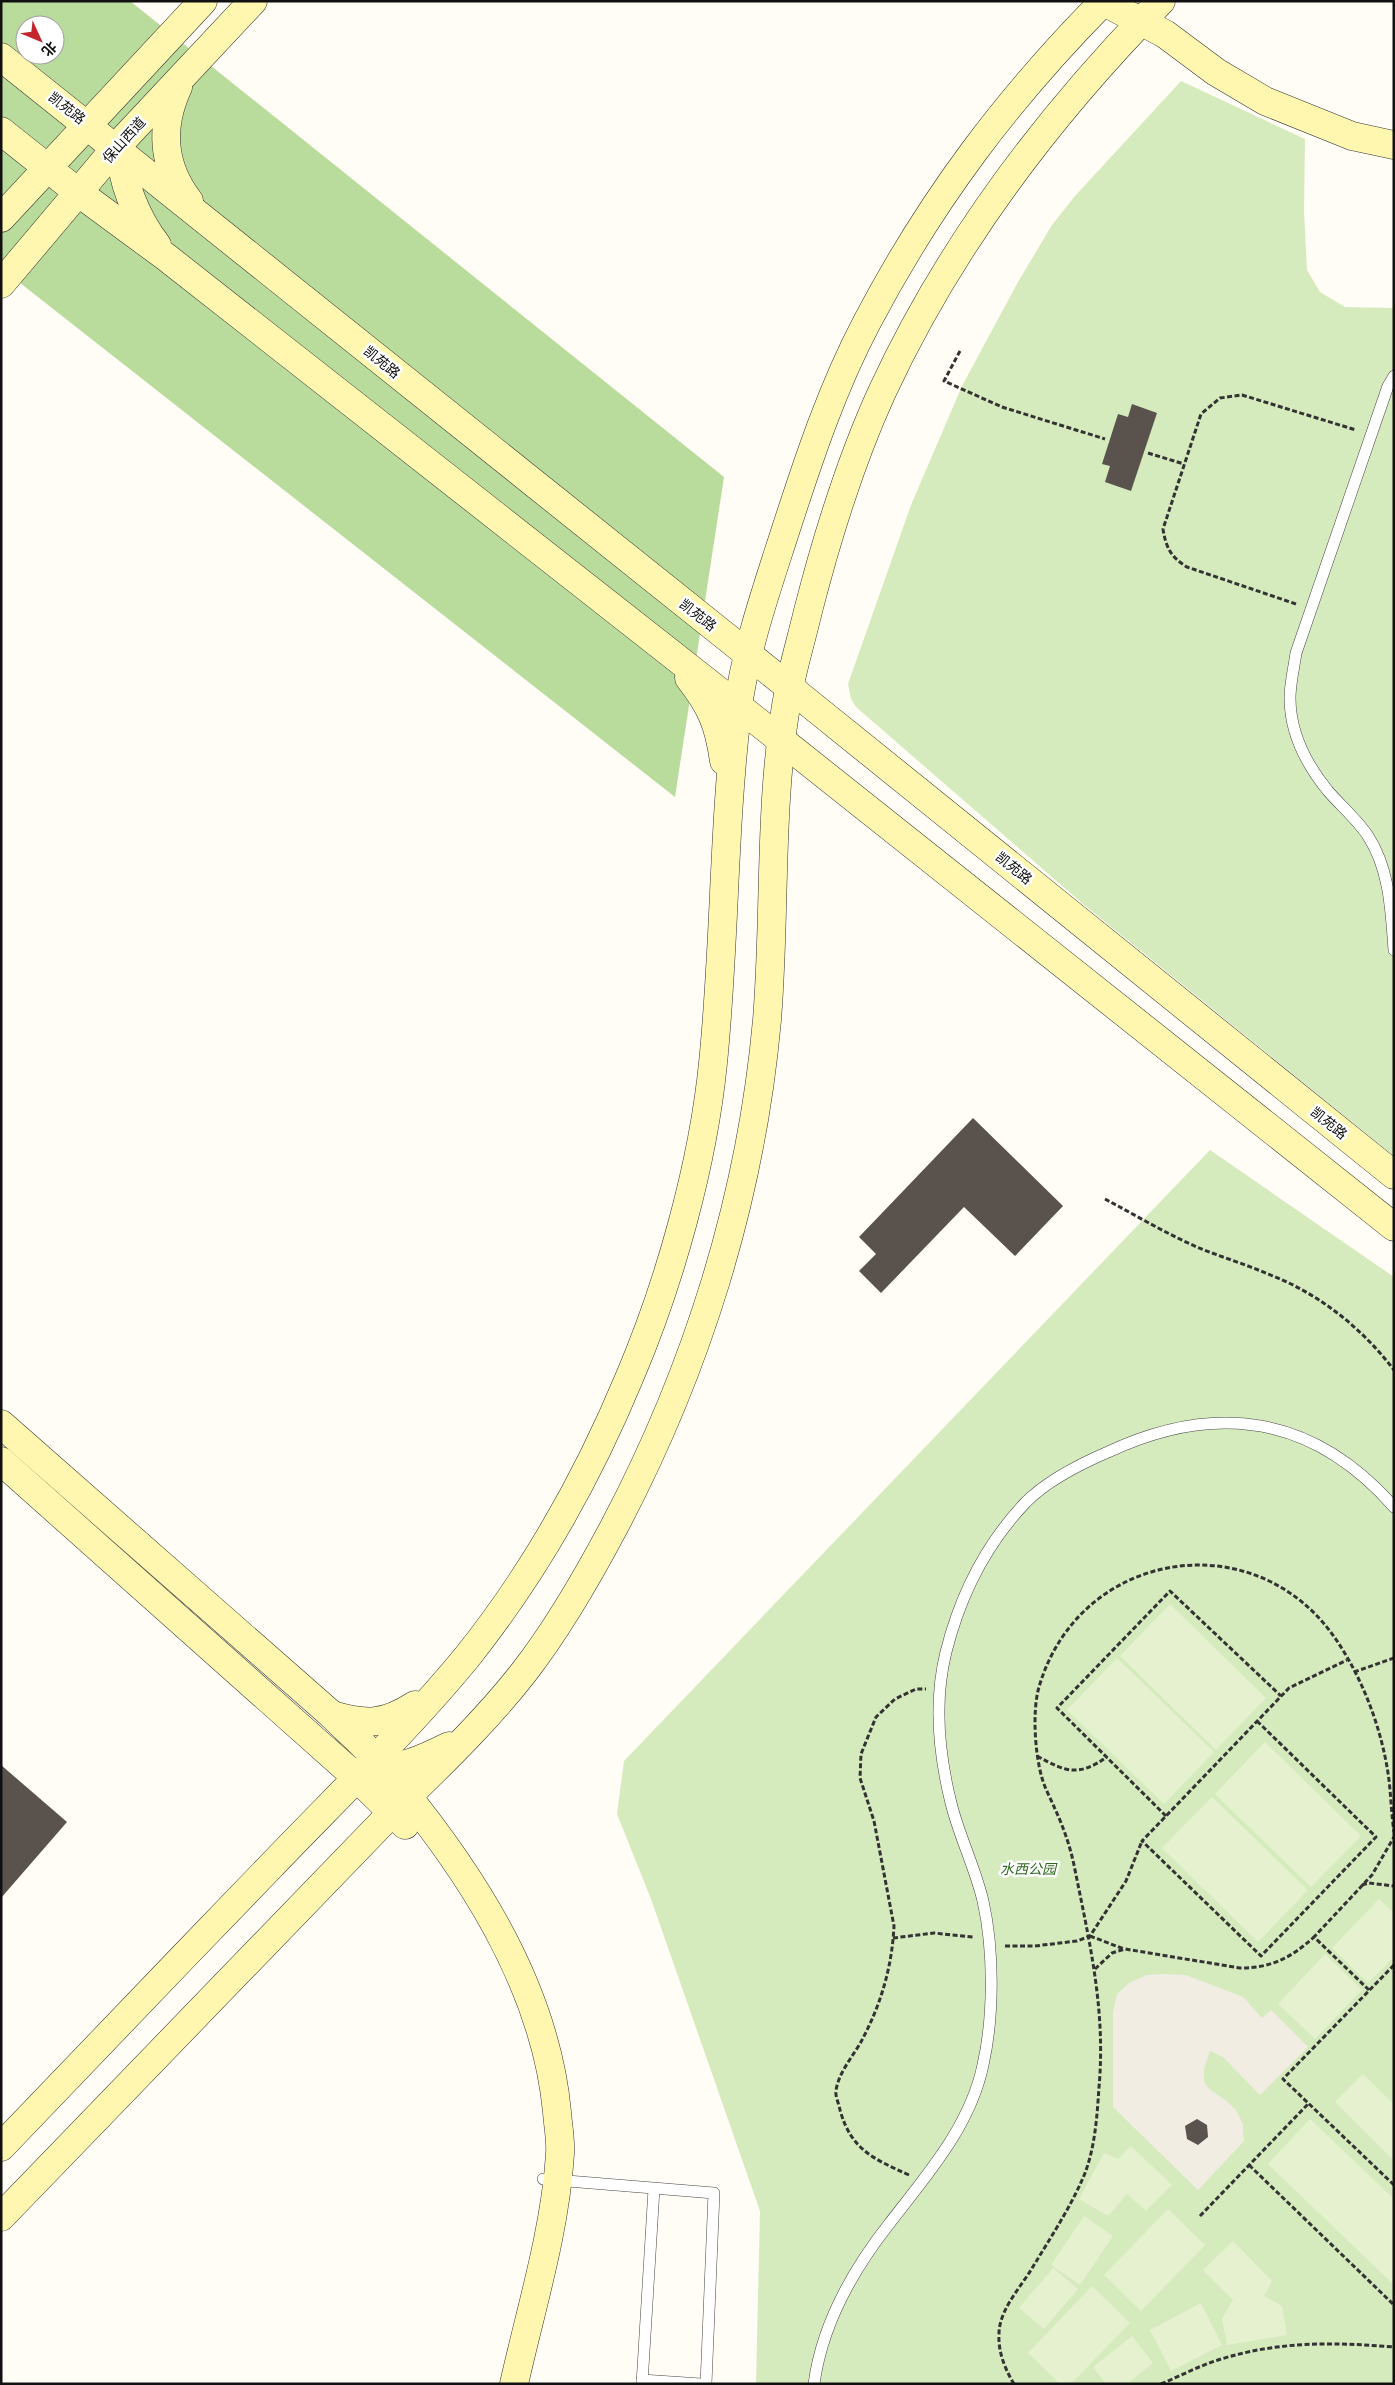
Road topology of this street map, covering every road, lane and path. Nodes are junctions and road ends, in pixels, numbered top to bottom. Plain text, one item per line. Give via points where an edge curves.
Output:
1 (203, 1) edge
2 (253, 1) edge
3 (1103, 2) edge
4 (1154, 7) edge
5 (154, 53) junction
6 (1, 57) edge
7 (181, 78) junction
8 (87, 124) junction
9 (1, 131) edge
10 (1394, 133) edge
11 (1394, 144) edge
12 (118, 148) junction
13 (49, 168) junction
14 (79, 193) junction
15 (1, 218) edge
16 (203, 218) junction
17 (166, 257) junction
18 (1, 284) edge
19 (960, 351) dead end
20 (1394, 376) edge
21 (1371, 434) junction
22 (1105, 439) dead end
23 (1148, 452) dead end
24 (1184, 464) junction
25 (681, 602) junction
26 (1311, 608) junction
27 (669, 653) junction
28 (748, 654) junction
29 (789, 687) junction
30 (745, 706) junction
31 (781, 740) junction
32 (729, 795) junction
33 (775, 798) junction
34 (1394, 950) edge
35 (1394, 1175) edge
36 (1105, 1199) dead end
37 (1394, 1227) edge
38 (1394, 1370) edge
39 (1, 1424) edge
40 (1, 1461) edge
41 (1394, 1507) edge
42 (1394, 1658) edge
43 (1347, 1660) junction
44 (1354, 1672) junction
45 (940, 1688) junction
46 (435, 1693) junction
47 (1281, 1696) junction
48 (332, 1715) junction
49 (1257, 1721) junction
50 (474, 1731) junction
51 (1036, 1755) junction
52 (1107, 1757) junction
53 (371, 1767) junction
54 (400, 1805) junction
55 (1166, 1816) junction
56 (1394, 1832) edge
57 (1394, 1837) edge
58 (1142, 1841) junction
59 (1362, 1885) junction
60 (1394, 1886) edge
61 (1090, 1936) junction
62 (1314, 1937) junction
63 (893, 1938) junction
64 (988, 1942) junction
65 (1125, 1950) junction
66 (1394, 1965) edge
67 (1094, 1970) junction
68 (1369, 1990) junction
69 (1309, 2103) junction
70 (1, 2147) edge
71 (1250, 2165) junction
72 (550, 2180) junction
73 (923, 2181) junction
74 (1394, 2185) edge
75 (654, 2189) junction
76 (1200, 2216) dead end
77 (1, 2217) edge
78 (1394, 2305) edge
79 (1394, 2347) edge
80 (642, 2382) edge
81 (500, 2384) edge
82 (514, 2384) edge
83 (701, 2384) edge
84 (706, 2384) edge
85 (814, 2384) edge
86 (1014, 2384) edge
87 (1162, 2384) edge

1 - 5 main road
2 - 7 main road, 保山西道
3 - 4 main road
3 - 28 main road via 1054,52 965,160 917,233 864,326 824,416
4 - 10 main road via 1265,87 1349,122
4 - 11 main road via 1165,34 1216,72 1265,101 1352,136
4 - 29 main road via 1046,127 958,252 918,322 882,393 848,478 821,562
5 - 8 main road
5 - 12 main road via 126,100
6 - 8 main road, 凯苑路
7 - 12 main road, 保山西道
7 - 16 main road via 167,117 165,144 173,173
8 - 12 main road, 凯苑路
8 - 13 main road
9 - 13 main road
12 - 14 main road, 保山西道
12 - 16 main road, 凯苑路
12 - 17 main road via 138,212 148,233
13 - 14 main road
13 - 15 main road
14 - 17 main road
14 - 18 main road, 保山西道
16 - 25 main road, 凯苑路
17 - 27 main road
19 - 22 path via 944,382 1002,407
20 - 21 lane
21 - 24 path via 1260,399 1230,395 1220,398 1201,414
21 - 26 lane
23 - 24 path
24 - 26 path via 1163,529 1166,548 1174,559 1210,577
25 - 28 main road, 凯苑路
25 - 30 main road via 716,648
26 - 34 lane via 1296,653 1290,699 1295,732 1304,759 1329,792 1352,814 1382,864 1390,903
27 - 30 main road
27 - 32 main road via 696,687 718,725
28 - 29 main road, 凯苑路
28 - 30 main road
29 - 31 main road
29 - 35 main road, 凯苑路
30 - 31 main road
30 - 32 main road
30 - 33 main road via 768,754
31 - 33 main road
31 - 37 main road
32 - 46 main road via 712,1070 677,1245 631,1375 560,1518 486,1632
33 - 50 main road via 773,925 767,1023 740,1192 717,1280 681,1385 642,1474 605,1545 563,1618 523,1673
36 - 38 path via 1201,1249 1270,1274 1308,1293 1364,1335
39 - 48 main road
40 - 53 main road via 317,1742
41 - 45 lane via 1366,1478 1336,1455 1304,1437 1270,1427 1202,1423 1129,1442 1058,1479 1028,1500 1004,1528 981,1561 965,1593 945,1656
42 - 44 path
43 - 44 path
43 - 47 path via 1289,1688
43 - 51 path via 1335,1639 1302,1602 1282,1588 1247,1572 1208,1565 1157,1570 1124,1582 1086,1607 1060,1639 1039,1688
44 - 56 path via 1381,1741 1388,1771
45 - 63 path via 916,1689 895,1700 876,1717 861,1754 860,1778 874,1821 894,1926
45 - 64 lane via 944,1768 951,1804 982,1898
46 - 48 main road via 391,1718 372,1723 356,1723
46 - 53 main road
47 - 49 path
47 - 52 path via 1170,1591 1057,1708
48 - 53 main road
49 - 55 path
49 - 58 path via 1376,1837 1261,1956
50 - 53 main road via 428,1757 403,1766
50 - 54 main road
51 - 52 path via 1067,1770 1082,1771
51 - 61 path via 1042,1781 1064,1829
52 - 55 path
53 - 54 main road
53 - 70 main road
54 - 72 main road via 479,1896 527,1991 554,2084 560,2152
54 - 77 main road
55 - 58 path
57 - 59 path
58 - 61 path via 1126,1881
59 - 60 path
59 - 62 path
61 - 64 path via 1077,1941 1035,1946 1010,1947
61 - 65 path
61 - 67 path
62 - 65 path via 1289,1957 1258,1968
62 - 68 path
63 - 64 path via 941,1934
63 - 73 path via 886,1981 877,2007 836,2091 852,2140 870,2155
64 - 73 lane via 990,2022 983,2068 967,2110
65 - 67 path via 1112,1953
66 - 68 path
67 - 86 path via 1100,2005 1101,2044 1094,2134 1085,2173 1070,2206 1004,2311 998,2332 1000,2354
68 - 69 path via 1284,2079
69 - 71 path
69 - 74 path
71 - 76 path
71 - 78 path
72 - 75 lane
72 - 81 main road
72 - 82 main road via 555,2204
73 - 85 lane via 862,2261 836,2306 819,2354
75 - 80 lane
75 - 84 lane via 714,2193
79 - 87 path via 1329,2342 1284,2346 1218,2360
80 - 83 lane

